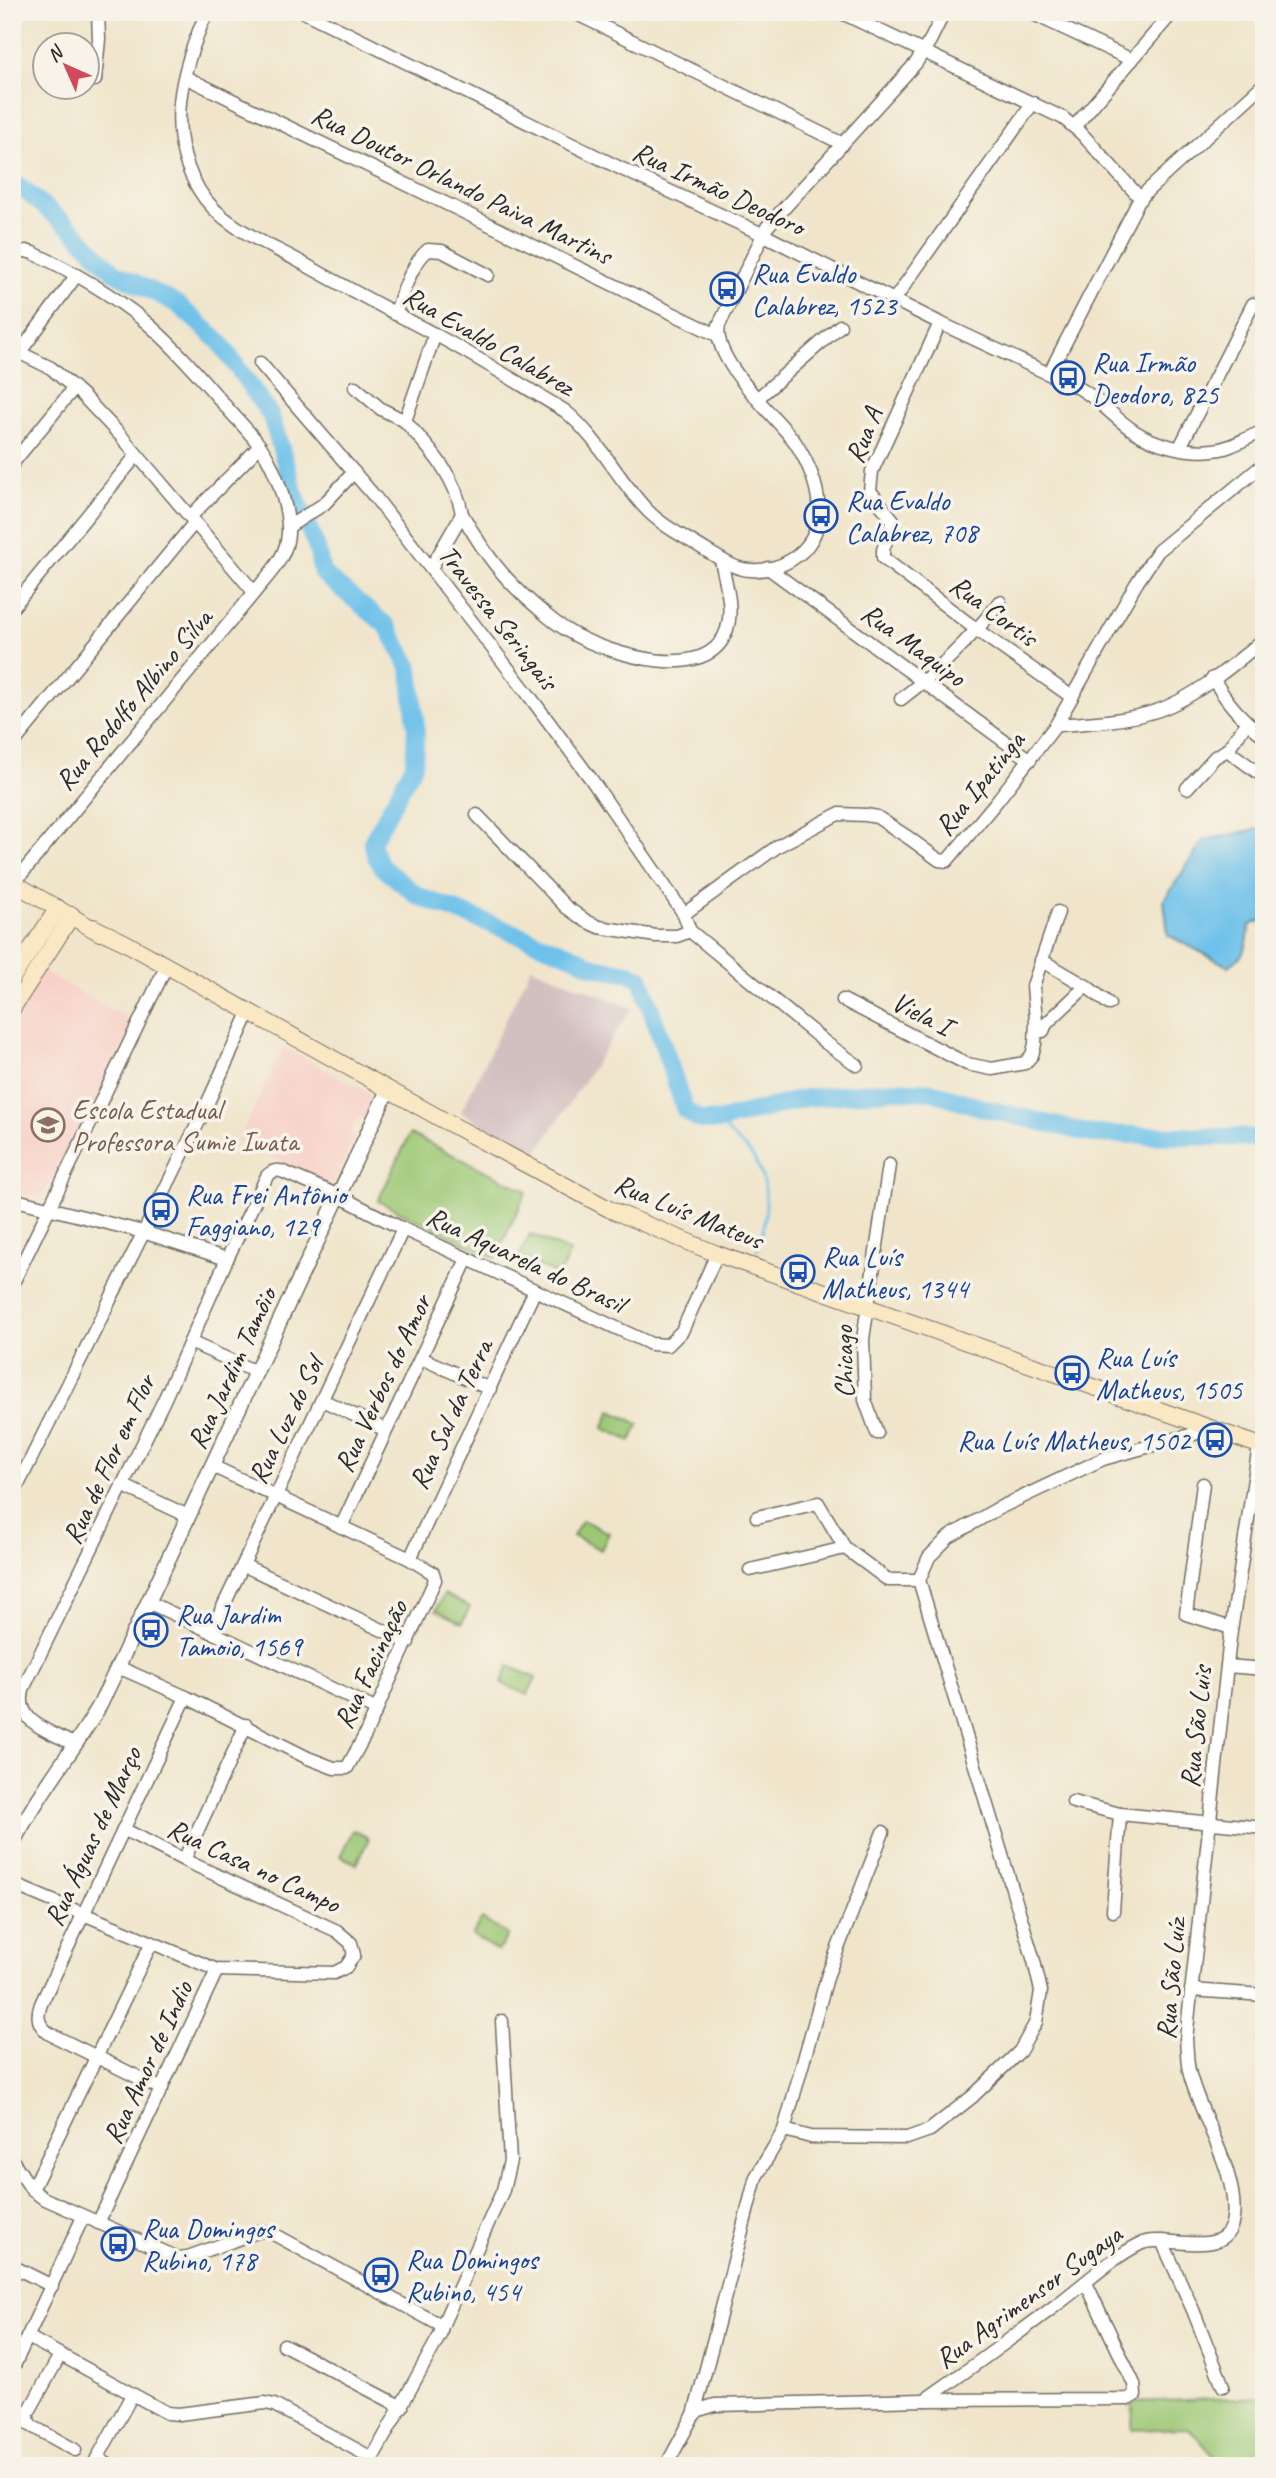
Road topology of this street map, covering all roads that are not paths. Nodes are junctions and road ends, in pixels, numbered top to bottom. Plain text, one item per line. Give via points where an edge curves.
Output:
1 (207, 12) edge
2 (304, 12) edge
3 (573, 12) edge
4 (840, 12) edge
5 (944, 12) edge
6 (1029, 12) edge
7 (1173, 12) edge
8 (98, 13) edge
9 (99, 32) edge
10 (924, 51) junction
11 (1132, 60) junction
12 (185, 77) junction
13 (1264, 85) edge
14 (1034, 103) junction
15 (1074, 127) junction
16 (841, 143) junction
17 (1141, 198) junction
18 (761, 234) junction
19 (12, 254) edge
20 (488, 275) dead end
21 (76, 276) junction
22 (894, 300) junction
23 (1252, 304) dead end
24 (395, 314) junction
25 (940, 323) junction
26 (840, 326) dead end
27 (435, 334) junction
28 (717, 335) junction
29 (16, 350) edge
30 (260, 363) dead end
31 (1049, 374) junction
32 (355, 387) dead end
33 (74, 388) junction
34 (758, 398) junction
35 (405, 421) junction
36 (1264, 431) edge
37 (260, 446) junction
38 (1180, 447) junction
39 (136, 456) junction
40 (12, 464) edge
41 (1264, 464) edge
42 (354, 472) junction
43 (462, 514) junction
44 (193, 519) junction
45 (294, 524) junction
46 (721, 559) junction
47 (888, 562) joint
48 (431, 568) junction
49 (768, 568) junction
50 (254, 592) junction
51 (1000, 602) dead end
52 (12, 608) edge
53 (977, 630) junction
54 (1264, 639) edge
55 (1213, 678) junction
56 (923, 682) junction
57 (1072, 696) junction
58 (901, 699) dead end
59 (1247, 723) junction
60 (1056, 725) junction
61 (1264, 736) edge
62 (12, 745) edge
63 (1227, 750) junction
64 (1030, 760) junction
65 (1264, 778) edge
66 (1187, 788) dead end
67 (477, 816) dead end
68 (13, 883) edge
69 (65, 911) junction
70 (1058, 912) dead end
71 (684, 914) junction
72 (690, 931) junction
73 (1041, 960) junction
74 (166, 967) junction
75 (12, 978) edge
76 (1086, 986) junction
77 (843, 1000) dead end
78 (1109, 1004) dead end
79 (12, 1009) edge
80 (249, 1013) junction
81 (1043, 1031) dead end
82 (857, 1065) dead end
83 (388, 1090) junction
84 (889, 1165) dead end
85 (271, 1172) joint
86 (339, 1196) junction
87 (12, 1199) edge
88 (49, 1208) junction
89 (403, 1229) junction
90 (144, 1232) junction
91 (717, 1254) junction
92 (227, 1259) junction
93 (467, 1259) junction
94 (12, 1285) edge
95 (535, 1290) junction
96 (867, 1306) junction
97 (190, 1342) junction
98 (421, 1358) junction
99 (256, 1372) junction
100 (490, 1389) junction
101 (322, 1400) junction
102 (1212, 1429) junction
103 (386, 1430) junction
104 (877, 1433) dead end
105 (1262, 1446) edge
106 (212, 1466) junction
107 (122, 1485) junction
108 (1203, 1485) dead end
109 (275, 1496) junction
110 (12, 1497) edge
111 (188, 1516) junction
112 (757, 1517) dead end
113 (341, 1527) junction
114 (845, 1548) junction
115 (410, 1559) junction
116 (243, 1565) junction
117 (750, 1570) dead end
118 (919, 1580) junction
119 (148, 1602) junction
120 (211, 1633) junction
121 (1231, 1633) junction
122 (408, 1642) junction
123 (1227, 1666) junction
124 (118, 1667) junction
125 (1264, 1669) edge
126 (186, 1696) junction
127 (377, 1710) junction
128 (246, 1726) junction
129 (75, 1745) junction
130 (1073, 1802) dead end
131 (1120, 1814) junction
132 (1209, 1822) junction
133 (1264, 1828) edge
134 (123, 1829) junction
135 (883, 1832) dead end
136 (12, 1844) edge
137 (184, 1860) junction
138 (12, 1884) edge
139 (1113, 1911) dead end
140 (82, 1916) junction
141 (151, 1944) junction
142 (217, 1970) junction
143 (1191, 1990) junction
144 (1264, 1995) edge
145 (502, 2021) dead end
146 (96, 2058) junction
147 (162, 2089) junction
148 (784, 2130) junction
149 (12, 2160) edge
150 (32, 2190) junction
151 (83, 2217) junction
152 (98, 2223) junction
153 (1162, 2241) junction
154 (12, 2266) edge
155 (1086, 2283) junction
156 (52, 2286) junction
157 (442, 2326) junction
158 (21, 2344) edge
159 (284, 2344) dead end
160 (60, 2355) junction
161 (12, 2370) edge
162 (1223, 2386) dead end
163 (132, 2395) junction
164 (925, 2400) junction
165 (402, 2407) junction
166 (693, 2416) junction
167 (75, 2450) dead end
168 (95, 2462) edge
169 (370, 2462) edge
170 (110, 2466) edge
171 (666, 2466) edge

1 - 12 street, Rua Evaldo Calabrez
2 - 18 street, Rua Irmão Deodoro
3 - 16 street
4 - 10 street
5 - 10 street
6 - 11 street
7 - 11 street
8 - 9 street
10 - 14 street
10 - 16 street
11 - 15 street
12 - 24 street, Rua Evaldo Calabrez via 177,119 180,141 193,178 209,204 239,228
12 - 28 street, Rua Doutor Orlando Paiva Martins
13 - 17 street
14 - 15 street
14 - 22 street
15 - 17 street
16 - 18 street
17 - 31 street
18 - 22 street, Rua Irmão Deodoro
18 - 28 street
19 - 21 street via 33,253
20 - 24 street via 442,251 428,250
21 - 29 street
21 - 37 street via 146,323 185,359
22 - 25 street, Rua Irmão Deodoro
23 - 38 street
24 - 27 street, Rua Evaldo Calabrez
25 - 31 street, Rua Irmão Deodoro
25 - 47 street, Rua A via 870,480 870,491 893,520 883,551
26 - 34 street
27 - 35 street
27 - 46 street, Rua Evaldo Calabrez via 565,411 656,519
28 - 34 street, Rua Evaldo Calabrez via 731,368
29 - 33 street via 51,368
30 - 42 street, Travessa Seringais
31 - 38 street, Rua Irmão Deodoro via 1091,395 1151,441
32 - 35 street via 381,409
33 - 39 street
33 - 40 street
34 - 49 street, Rua Evaldo Calabrez via 804,457 820,512 810,543 800,554
35 - 43 street via 450,476
36 - 38 street, Rua Irmão Deodoro via 1213,450
37 - 44 street
37 - 45 street
39 - 44 street
39 - 52 street
41 - 57 street, Rua Ipatinga via 1158,551
42 - 45 street via 324,504
42 - 48 street, Travessa Seringais
43 - 46 street via 501,575 539,610 575,635 636,658 695,659 719,644 729,618
43 - 48 street
44 - 50 street
44 - 62 street
45 - 50 street, Rua Rodolfo Albino Silva via 277,564
46 - 49 street, Rua Evaldo Calabrez via 744,569
47 - 53 street, Rua Cortis
48 - 71 street, Travessa Seringais via 591,779
49 - 56 street, Rua Maquipo
50 - 68 street, Rua Rodolfo Albino Silva
51 - 53 street
53 - 56 street
53 - 57 street, Rua Cortis
54 - 55 street
55 - 59 street
55 - 60 street via 1182,700 1157,710
56 - 58 street
56 - 64 street, Rua Maquipo
57 - 60 street, Rua Ipatinga
59 - 61 street
59 - 63 street
60 - 64 street, Rua Ipatinga
63 - 65 street
63 - 66 street via 1214,757
64 - 71 street, Rua Ipatinga via 947,861 877,817 838,814 778,846
67 - 72 street via 586,922 656,936
68 - 69 main road, Rua Luís Mateus
69 - 74 main road, Rua Luís Mateus via 153,965
69 - 75 main road
69 - 79 main road
70 - 73 street
71 - 72 street, Travessa Seringais
72 - 82 street
73 - 76 street
73 - 77 street, Viela I via 1033,986 1036,1021 1032,1055 1021,1064 992,1069 967,1064
74 - 80 main road, Rua Luís Mateus
74 - 88 street
76 - 78 street
76 - 81 street
80 - 83 main road, Rua Luís Mateus
80 - 90 street
83 - 86 street, Rua Jardim Tamôio
83 - 91 main road, Rua Luís Mateus via 609,1209
84 - 96 street, Chicago
85 - 86 street, Rua Aquarela do Brasil via 282,1171
85 - 92 street, Rua de Flor em Flor
86 - 89 street, Rua Aquarela do Brasil
86 - 99 street, Rua Jardim Tamôio
87 - 88 street
88 - 90 street
88 - 94 street
89 - 93 street, Rua Aquarela do Brasil
89 - 101 street, Rua Luz do Sol
90 - 92 street
90 - 110 street
91 - 95 street, Rua Aquarela do Brasil via 682,1331 668,1345 650,1344
91 - 96 main road, Rua Luís Mateus
92 - 97 street, Rua de Flor em Flor
93 - 95 street, Rua Aquarela do Brasil
93 - 98 street, Rua Verbos do Amor
95 - 100 street, Rua Sal da Terra
96 - 102 main road, Rua Luís Mateus
96 - 104 street, Chicago via 863,1388
97 - 99 street
97 - 107 street, Rua de Flor em Flor
98 - 100 street
98 - 103 street, Rua Verbos do Amor
99 - 106 street, Rua Jardim Tamôio
100 - 115 street, Rua Sal da Terra
101 - 103 street
101 - 109 street, Rua Luz do Sol
102 - 105 main road, Rua Luís Mateus
102 - 118 street via 1103,1459 997,1509 949,1537 929,1557
103 - 113 street, Rua Verbos do Amor
105 - 121 street, Rua São Luis
106 - 109 street, Rua Facinação
106 - 111 street, Rua Jardim Tamôio
107 - 111 street
107 - 129 street, Rua de Flor em Flor via 21,1696 26,1716
108 - 121 street via 1186,1614
109 - 113 street, Rua Facinação
109 - 116 street, Rua Luz do Sol
111 - 119 street, Rua Jardim Tamôio
112 - 114 street via 818,1503
113 - 115 street, Rua Facinação
114 - 117 street
114 - 118 street via 888,1580
115 - 122 street, Rua Facinação via 433,1573 435,1580
116 - 120 street, Rua Luz do Sol
116 - 122 street
118 - 148 street via 1039,1981 1036,2022 1020,2051 930,2130 906,2138 810,2137
119 - 120 street
119 - 124 street, Rua Jardim Tamôio
120 - 127 street
121 - 123 street, Rua São Luis
122 - 127 street, Rua Facinação
123 - 125 street
123 - 132 street, Rua São Luis
124 - 126 street, Rua Facinação
124 - 129 street, Rua Jardim Tamôio
126 - 128 street, Rua Facinação
126 - 134 street, Rua Águas de Março
127 - 128 street, Rua Facinação via 345,1770 308,1758
128 - 137 street
129 - 136 street, Rua Jardim Tamôio via 31,1807
130 - 131 street
131 - 132 street
131 - 139 street
132 - 133 street
132 - 143 street, Rua São Luíz
134 - 137 street, Rua Casa no Campo
134 - 140 street, Rua Águas de Março
135 - 148 street via 828,1974
137 - 142 street, Rua Casa no Campo via 337,1931 351,1943 354,1955 346,1967 334,1973
138 - 140 street, Rua Amor de Indio
140 - 141 street, Rua Amor de Indio
140 - 146 street, Rua Águas de Março via 37,2017 46,2032
141 - 142 street, Rua Amor de Indio
141 - 146 street
142 - 147 street, Rua Amor de Indio
143 - 144 street
143 - 153 street, Rua São Luíz via 1186,2039 1189,2072 1225,2168 1234,2216 1226,2235 1207,2243
145 - 157 street via 510,2161 503,2190
146 - 147 street, Rua Águas de Março
146 - 150 street
147 - 152 street, Rua Amor de Indio
148 - 166 street via 756,2177
149 - 150 street
150 - 151 street
151 - 152 street
151 - 156 street
152 - 157 street via 178,2259 260,2231 270,2232
153 - 155 street, Rua Agrimensor Sugaya via 1143,2242
153 - 162 street
154 - 156 street
155 - 164 street, Rua Agrimensor Sugaya
155 - 164 street, Rua Agrimensor Sugaya via 1135,2389 1132,2398
156 - 158 street
157 - 165 street
158 - 160 street
158 - 161 street
159 - 165 street
160 - 163 street
160 - 167 street via 27,2421
163 - 168 street
163 - 169 street via 167,2413 179,2414 274,2405
164 - 166 street, Rua Agrimensor Sugaya via 716,2405
165 - 169 street
166 - 171 street
168 - 170 street

